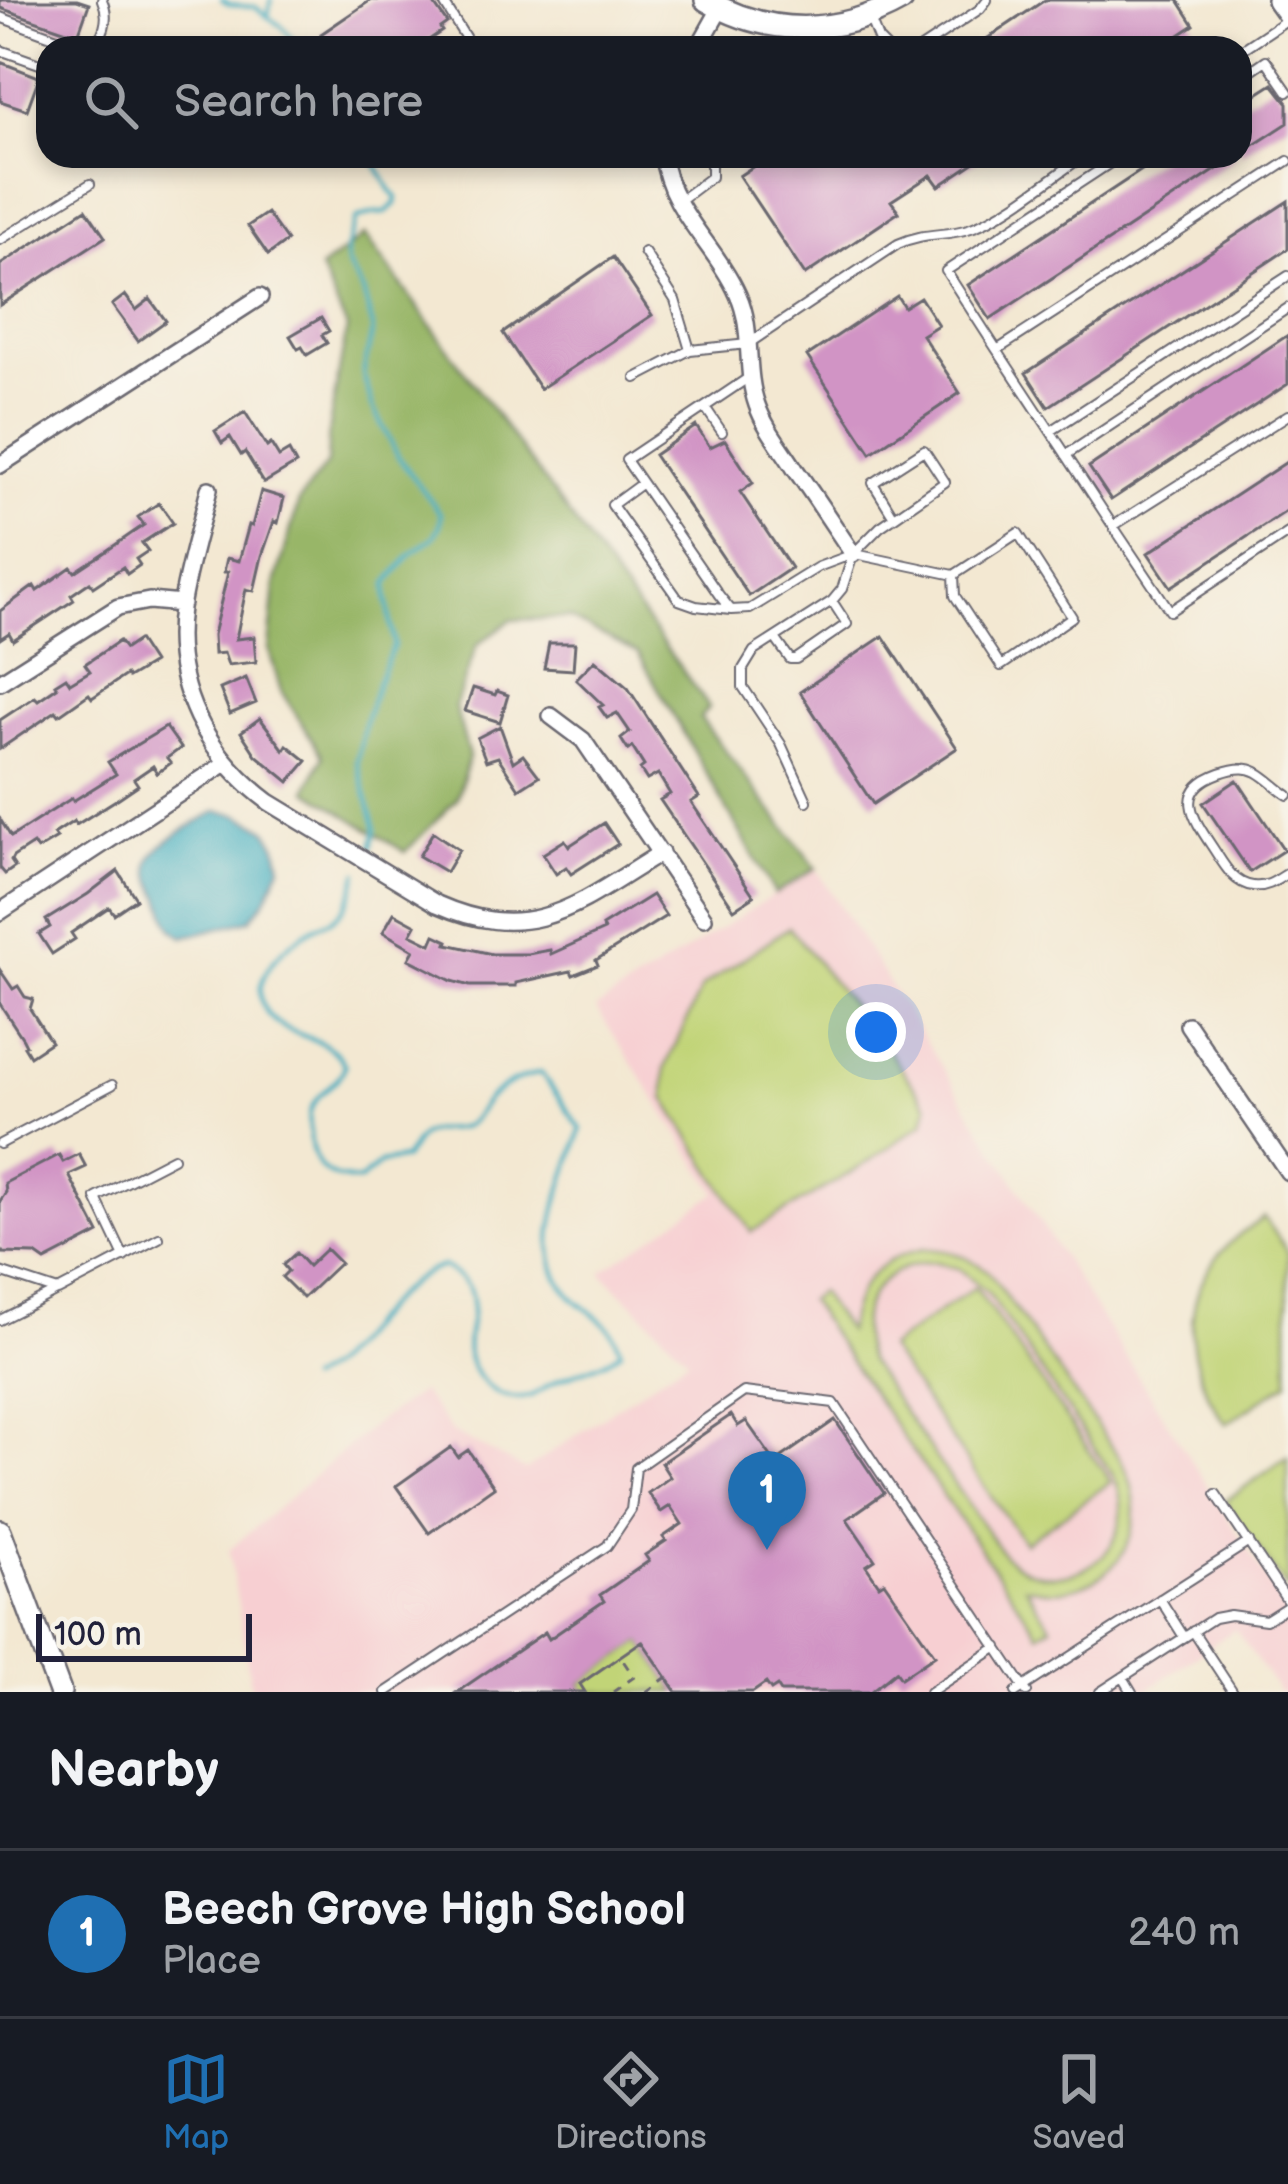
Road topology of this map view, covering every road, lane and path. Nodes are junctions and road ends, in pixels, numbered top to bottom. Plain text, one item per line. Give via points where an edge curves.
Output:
1 (102, 0) edge
2 (442, 0) edge
3 (987, 0) edge
4 (1278, 0) edge
5 (896, 2) edge
6 (713, 4) edge
7 (869, 16) junction
8 (1288, 16) edge
9 (0, 17) edge
10 (53, 36) edge
11 (101, 36) edge
12 (464, 36) edge
13 (702, 36) edge
14 (877, 36) edge
15 (940, 36) edge
16 (1252, 42) edge
17 (0, 50) edge
18 (36, 63) edge
19 (1252, 70) edge
20 (1288, 92) edge
21 (1288, 161) edge
22 (666, 168) edge
23 (713, 168) edge
24 (1066, 168) edge
25 (1103, 168) edge
26 (90, 184) dead end
27 (678, 201) junction
28 (0, 240) edge
29 (644, 252) dead end
30 (1288, 276) edge
31 (260, 298) dead end
32 (1288, 308) edge
33 (748, 344) junction
34 (690, 350) junction
35 (997, 350) junction
36 (750, 377) junction
37 (636, 378) dead end
38 (706, 407) junction
39 (1288, 415) edge
40 (1051, 431) junction
41 (722, 432) dead end
42 (1066, 455) junction
43 (0, 465) edge
44 (642, 483) junction
45 (209, 489) dead end
46 (894, 518) junction
47 (1112, 526) junction
48 (1288, 533) edge
49 (853, 554) junction
50 (954, 575) junction
51 (832, 601) junction
52 (182, 604) junction
53 (731, 610) junction
54 (776, 638) junction
55 (0, 682) edge
56 (551, 716) dead end
57 (226, 763) junction
58 (1288, 795) edge
59 (807, 801) dead end
60 (661, 853) junction
61 (1288, 873) edge
62 (0, 912) edge
63 (704, 917) dead end
64 (1188, 1025) dead end
65 (112, 1085) dead end
66 (0, 1144) edge
67 (173, 1158) dead end
68 (1288, 1172) edge
69 (159, 1238) dead end
70 (124, 1256) junction
71 (0, 1272) edge
72 (58, 1291) junction
73 (0, 1320) edge
74 (1216, 1494) dead end
75 (0, 1531) edge
76 (1249, 1543) junction
77 (4, 1556) edge
78 (1160, 1599) junction
79 (1288, 1604) edge
80 (1189, 1634) junction
81 (998, 1647) junction
82 (620, 1656) dead end
83 (667, 1677) dead end
84 (1123, 1677) junction
85 (624, 1684) junction
86 (1022, 1690) edge
87 (60, 1692) edge
88 (386, 1692) edge
89 (613, 1692) edge
90 (629, 1692) edge
91 (646, 1692) edge
92 (930, 1692) edge
93 (1100, 1692) edge
94 (1132, 1692) edge
95 (1233, 1692) edge

1 - 11 lane
2 - 12 lane
3 - 15 lane
4 - 8 street
5 - 7 street
6 - 7 street via 789,28
6 - 13 street
7 - 14 lane
8 - 16 lane
9 - 10 lane
17 - 18 lane
19 - 20 lane via 1266,60
21 - 35 lane
22 - 27 street
23 - 27 lane
24 - 33 lane via 967,230 898,244
25 - 35 lane via 946,272
26 - 28 lane
27 - 33 street via 736,292
29 - 34 lane via 675,300
30 - 40 lane
31 - 43 street
32 - 42 lane
33 - 34 lane
33 - 36 street
34 - 37 lane
35 - 40 lane
36 - 38 lane
36 - 49 street via 767,427
38 - 41 lane
38 - 44 lane via 626,460
39 - 47 lane
40 - 42 lane
42 - 47 lane
44 - 53 lane
44 - 53 lane via 612,505 679,600
45 - 52 street
46 - 46 lane via 945,482 924,450 873,484
46 - 49 lane
47 - 48 lane via 1170,611
49 - 50 lane
49 - 51 lane
49 - 53 lane via 750,609
50 - 50 lane via 955,596 1001,666 1072,617 1018,533
51 - 54 lane
51 - 54 lane via 847,624 796,659
52 - 55 street via 118,607
52 - 57 street via 184,682
54 - 59 lane via 750,655 743,687
56 - 60 street via 584,740
57 - 60 street via 269,802 437,904 492,922 560,913
57 - 62 street
58 - 61 lane via 1258,772 1239,769 1205,780 1190,805 1240,882 1258,887
60 - 63 street
64 - 68 street
65 - 66 lane
67 - 70 lane via 96,1198
69 - 70 lane
70 - 72 lane
71 - 72 lane
72 - 73 lane
74 - 76 lane
75 - 77 street
76 - 78 lane
76 - 79 lane
77 - 87 street
78 - 80 lane
78 - 86 lane
79 - 80 lane via 1266,1620 1230,1615
80 - 84 lane
80 - 95 lane
81 - 86 lane
81 - 88 lane via 834,1403 744,1391 636,1468 631,1510 608,1546
81 - 92 lane
82 - 85 path via 634,1677
83 - 91 path
84 - 93 lane
84 - 94 lane
85 - 89 path
85 - 90 path

